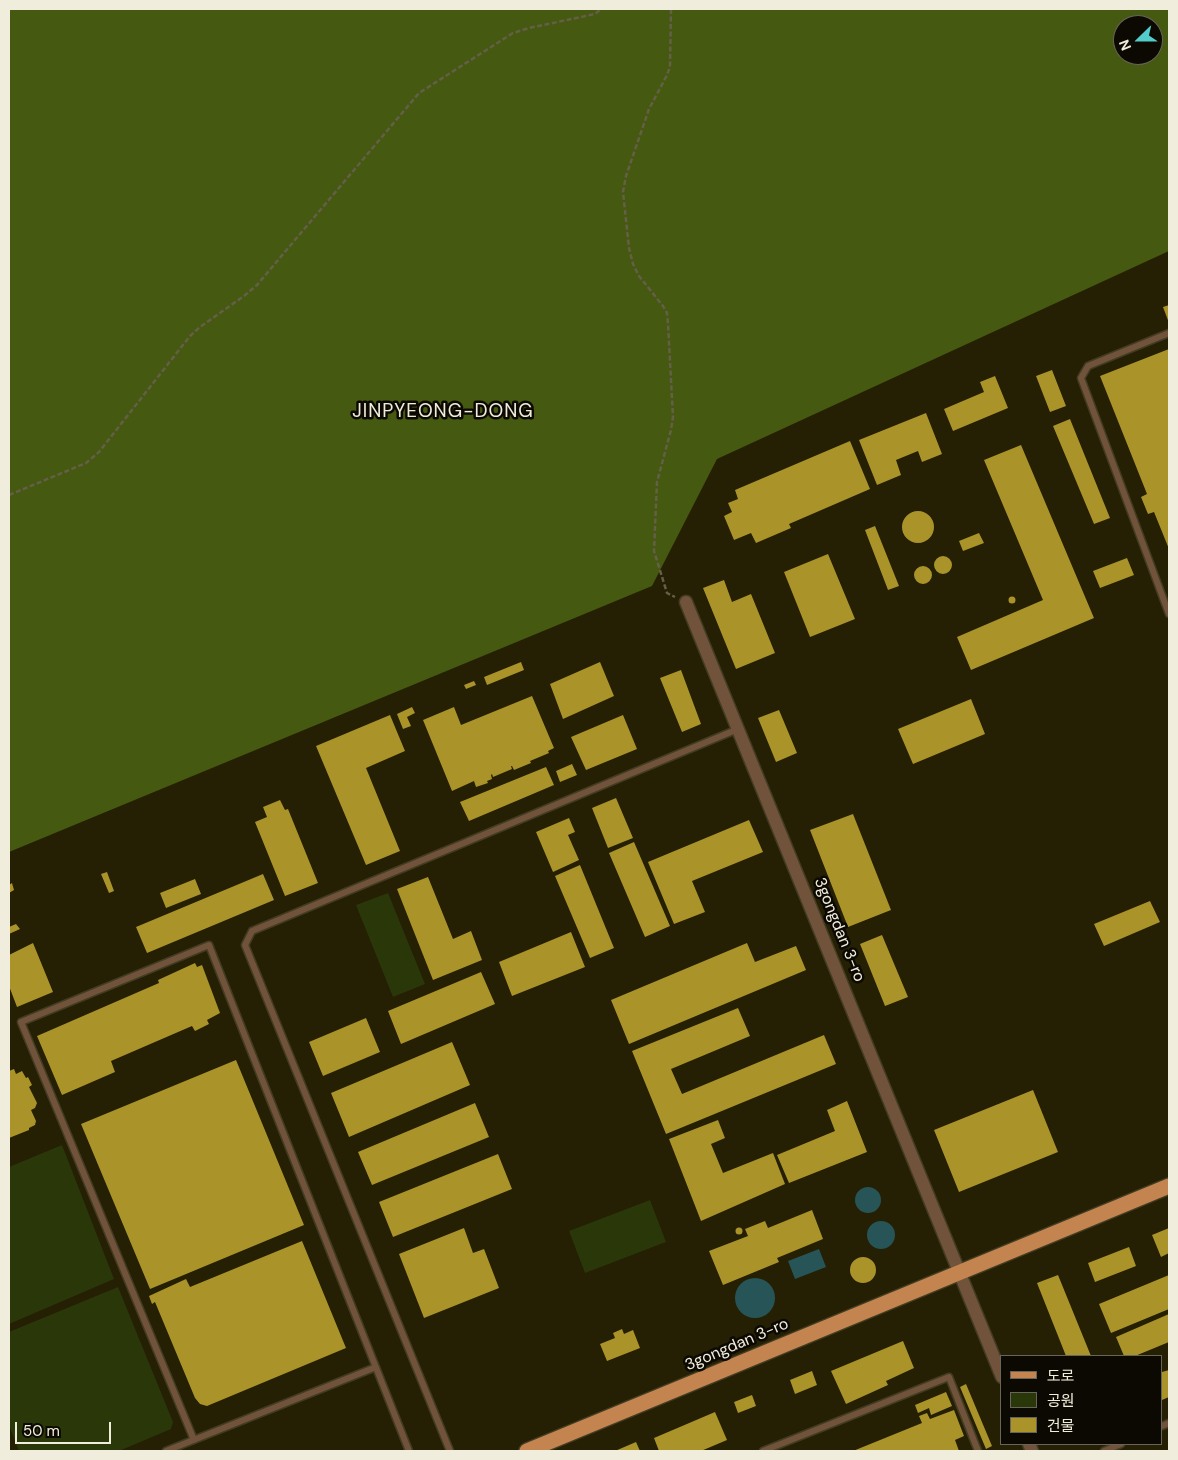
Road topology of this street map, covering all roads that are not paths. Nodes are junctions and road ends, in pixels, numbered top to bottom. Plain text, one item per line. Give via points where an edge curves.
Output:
1 (1169, 333) edge
2 (686, 602) road end
3 (1169, 614) edge
4 (738, 729) junction
5 (1169, 1186) edge
6 (959, 1271) junction
7 (376, 1368) junction
8 (1000, 1372) edge
9 (194, 1440) junction
10 (1119, 1445) edge
11 (166, 1451) edge
12 (409, 1451) edge
13 (450, 1451) edge
14 (527, 1451) edge
15 (763, 1451) edge
16 (978, 1451) edge
17 (1104, 1451) edge

1 - 3 lane via 1088,366 1081,378
2 - 4 street, 3gongdan 3-ro
4 - 6 street, 3gongdan 3-ro
4 - 13 lane via 252,931 244,945
5 - 6 main road, 3gongdan 3-ro
6 - 8 street
6 - 14 main road, 3gongdan 3-ro
7 - 9 lane
7 - 9 lane via 209,945 21,1022
7 - 12 lane
9 - 11 lane
10 - 17 lane
15 - 16 lane via 949,1377

